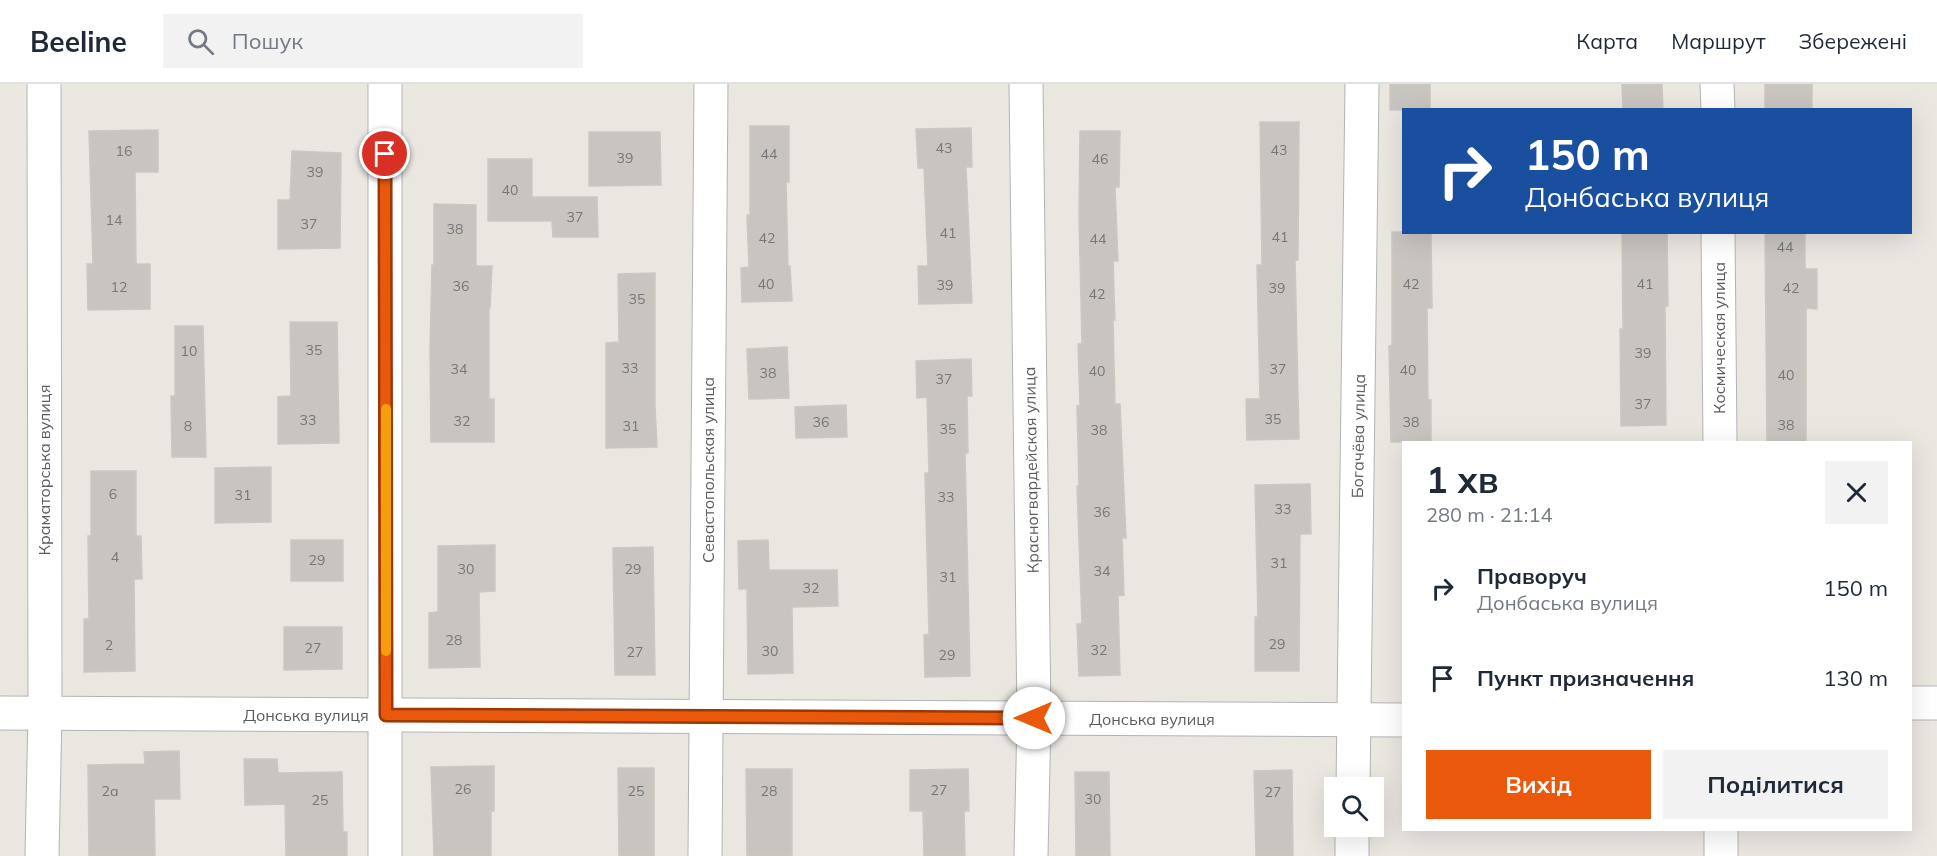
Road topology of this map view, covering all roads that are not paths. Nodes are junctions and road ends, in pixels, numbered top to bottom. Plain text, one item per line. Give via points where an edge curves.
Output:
1 (44, 84) edge
2 (385, 84) edge
3 (711, 84) edge
4 (1026, 84) edge
5 (1362, 84) edge
6 (1718, 84) edge
7 (1718, 108) edge
8 (1718, 234) edge
9 (1720, 441) edge
10 (1912, 703) edge
11 (1937, 703) edge
12 (0, 713) edge
13 (45, 713) junction
14 (386, 715) junction
15 (706, 717) junction
16 (1034, 718) junction
17 (1354, 720) junction
18 (1402, 720) edge
19 (1353, 777) edge
20 (1721, 831) edge
21 (1353, 837) edge
22 (42, 856) edge
23 (385, 856) edge
24 (705, 856) edge
25 (1031, 856) edge
26 (1352, 856) edge
27 (1721, 856) edge

1 - 13 street, Краматорська вулиця
2 - 14 street
3 - 15 street, Севастопольская улица
4 - 16 street, Красногвардейская улица
5 - 17 street, Богачёва улица
6 - 7 street
8 - 9 street, Космическая улица
10 - 11 street
12 - 13 street, Донська вулиця
13 - 14 street, Донська вулиця
13 - 22 street, Краматорська вулиця
14 - 15 street, Донська вулиця
14 - 23 street
15 - 16 street, Донська вулиця
15 - 24 street, Севастопольская улица
16 - 17 street, Донська вулиця
16 - 25 street, Красногвардейская улица
17 - 18 street, Донська вулиця
17 - 19 street, Богачёва улица
20 - 27 street
21 - 26 street

